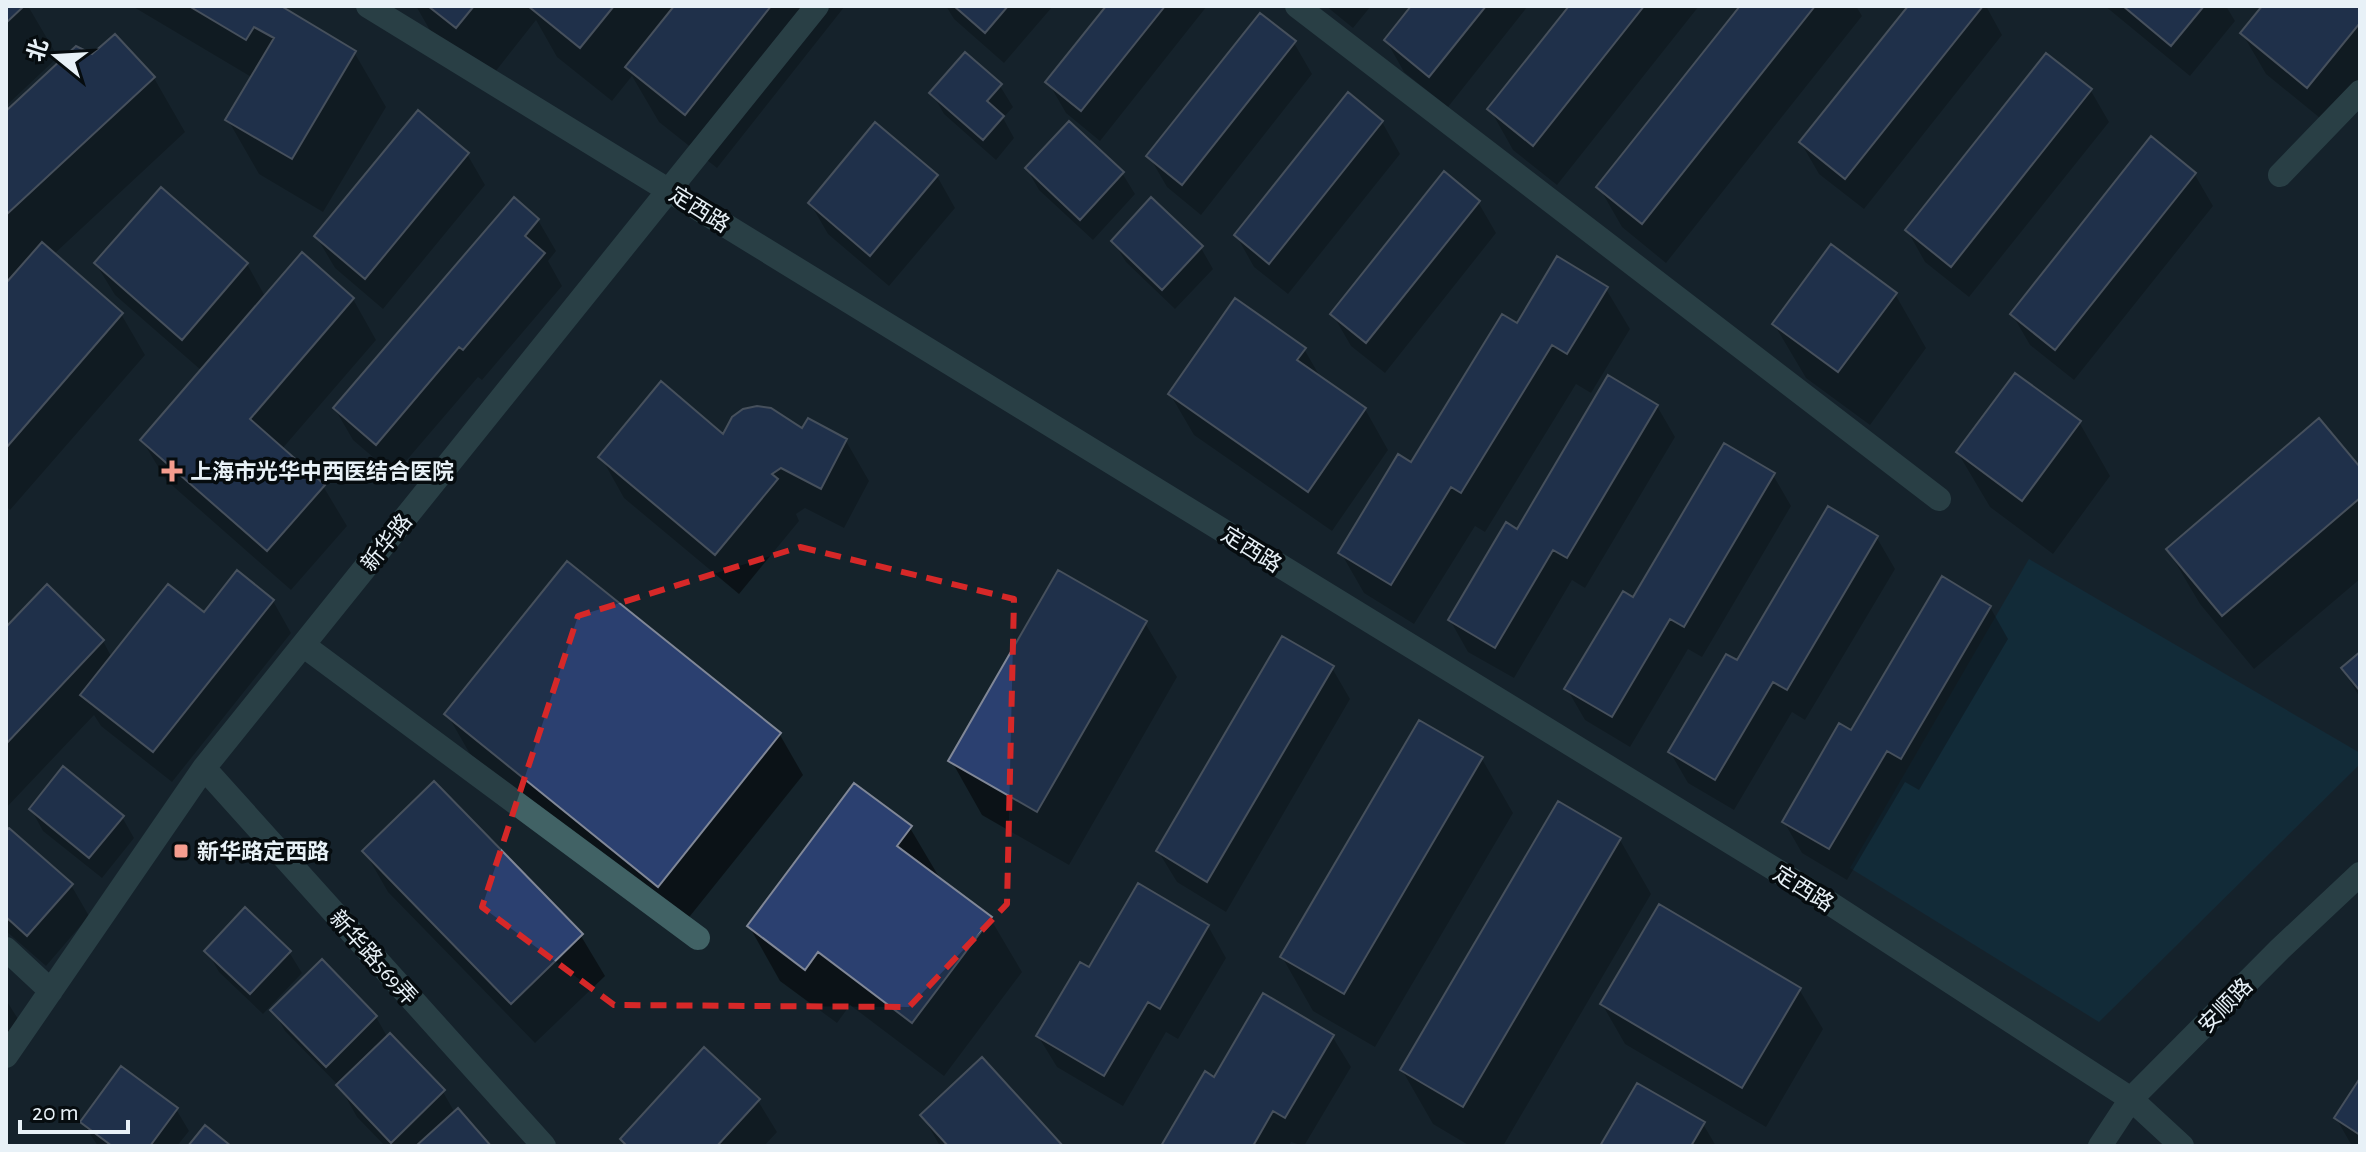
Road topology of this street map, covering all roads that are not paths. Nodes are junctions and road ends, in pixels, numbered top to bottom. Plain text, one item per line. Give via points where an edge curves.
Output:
1 (368, 6) edge
2 (817, 6) edge
3 (1297, 6) edge
4 (2360, 92) edge
5 (2280, 175) dead end
6 (668, 189) junction
7 (1939, 499) dead end
8 (303, 645) junction
9 (204, 768) junction
10 (2360, 874) edge
11 (698, 938) dead end
12 (6, 949) edge
13 (51, 991) junction
14 (6, 1056) edge
15 (2131, 1099) junction
16 (544, 1146) edge
17 (2100, 1146) edge
18 (2182, 1146) edge

1 - 6 street, 定西路
2 - 6 street, 新华路
3 - 7 street
4 - 5 street
6 - 8 street, 新华路
6 - 15 street, 定西路 via 1828,902
8 - 9 street, 新华路
8 - 11 street
9 - 13 street, 新华路
9 - 16 street, 新华路569弄
10 - 15 street, 安顺路
12 - 13 street
13 - 14 street, 新华路
15 - 17 street, 安顺路
15 - 18 street, 定西路

